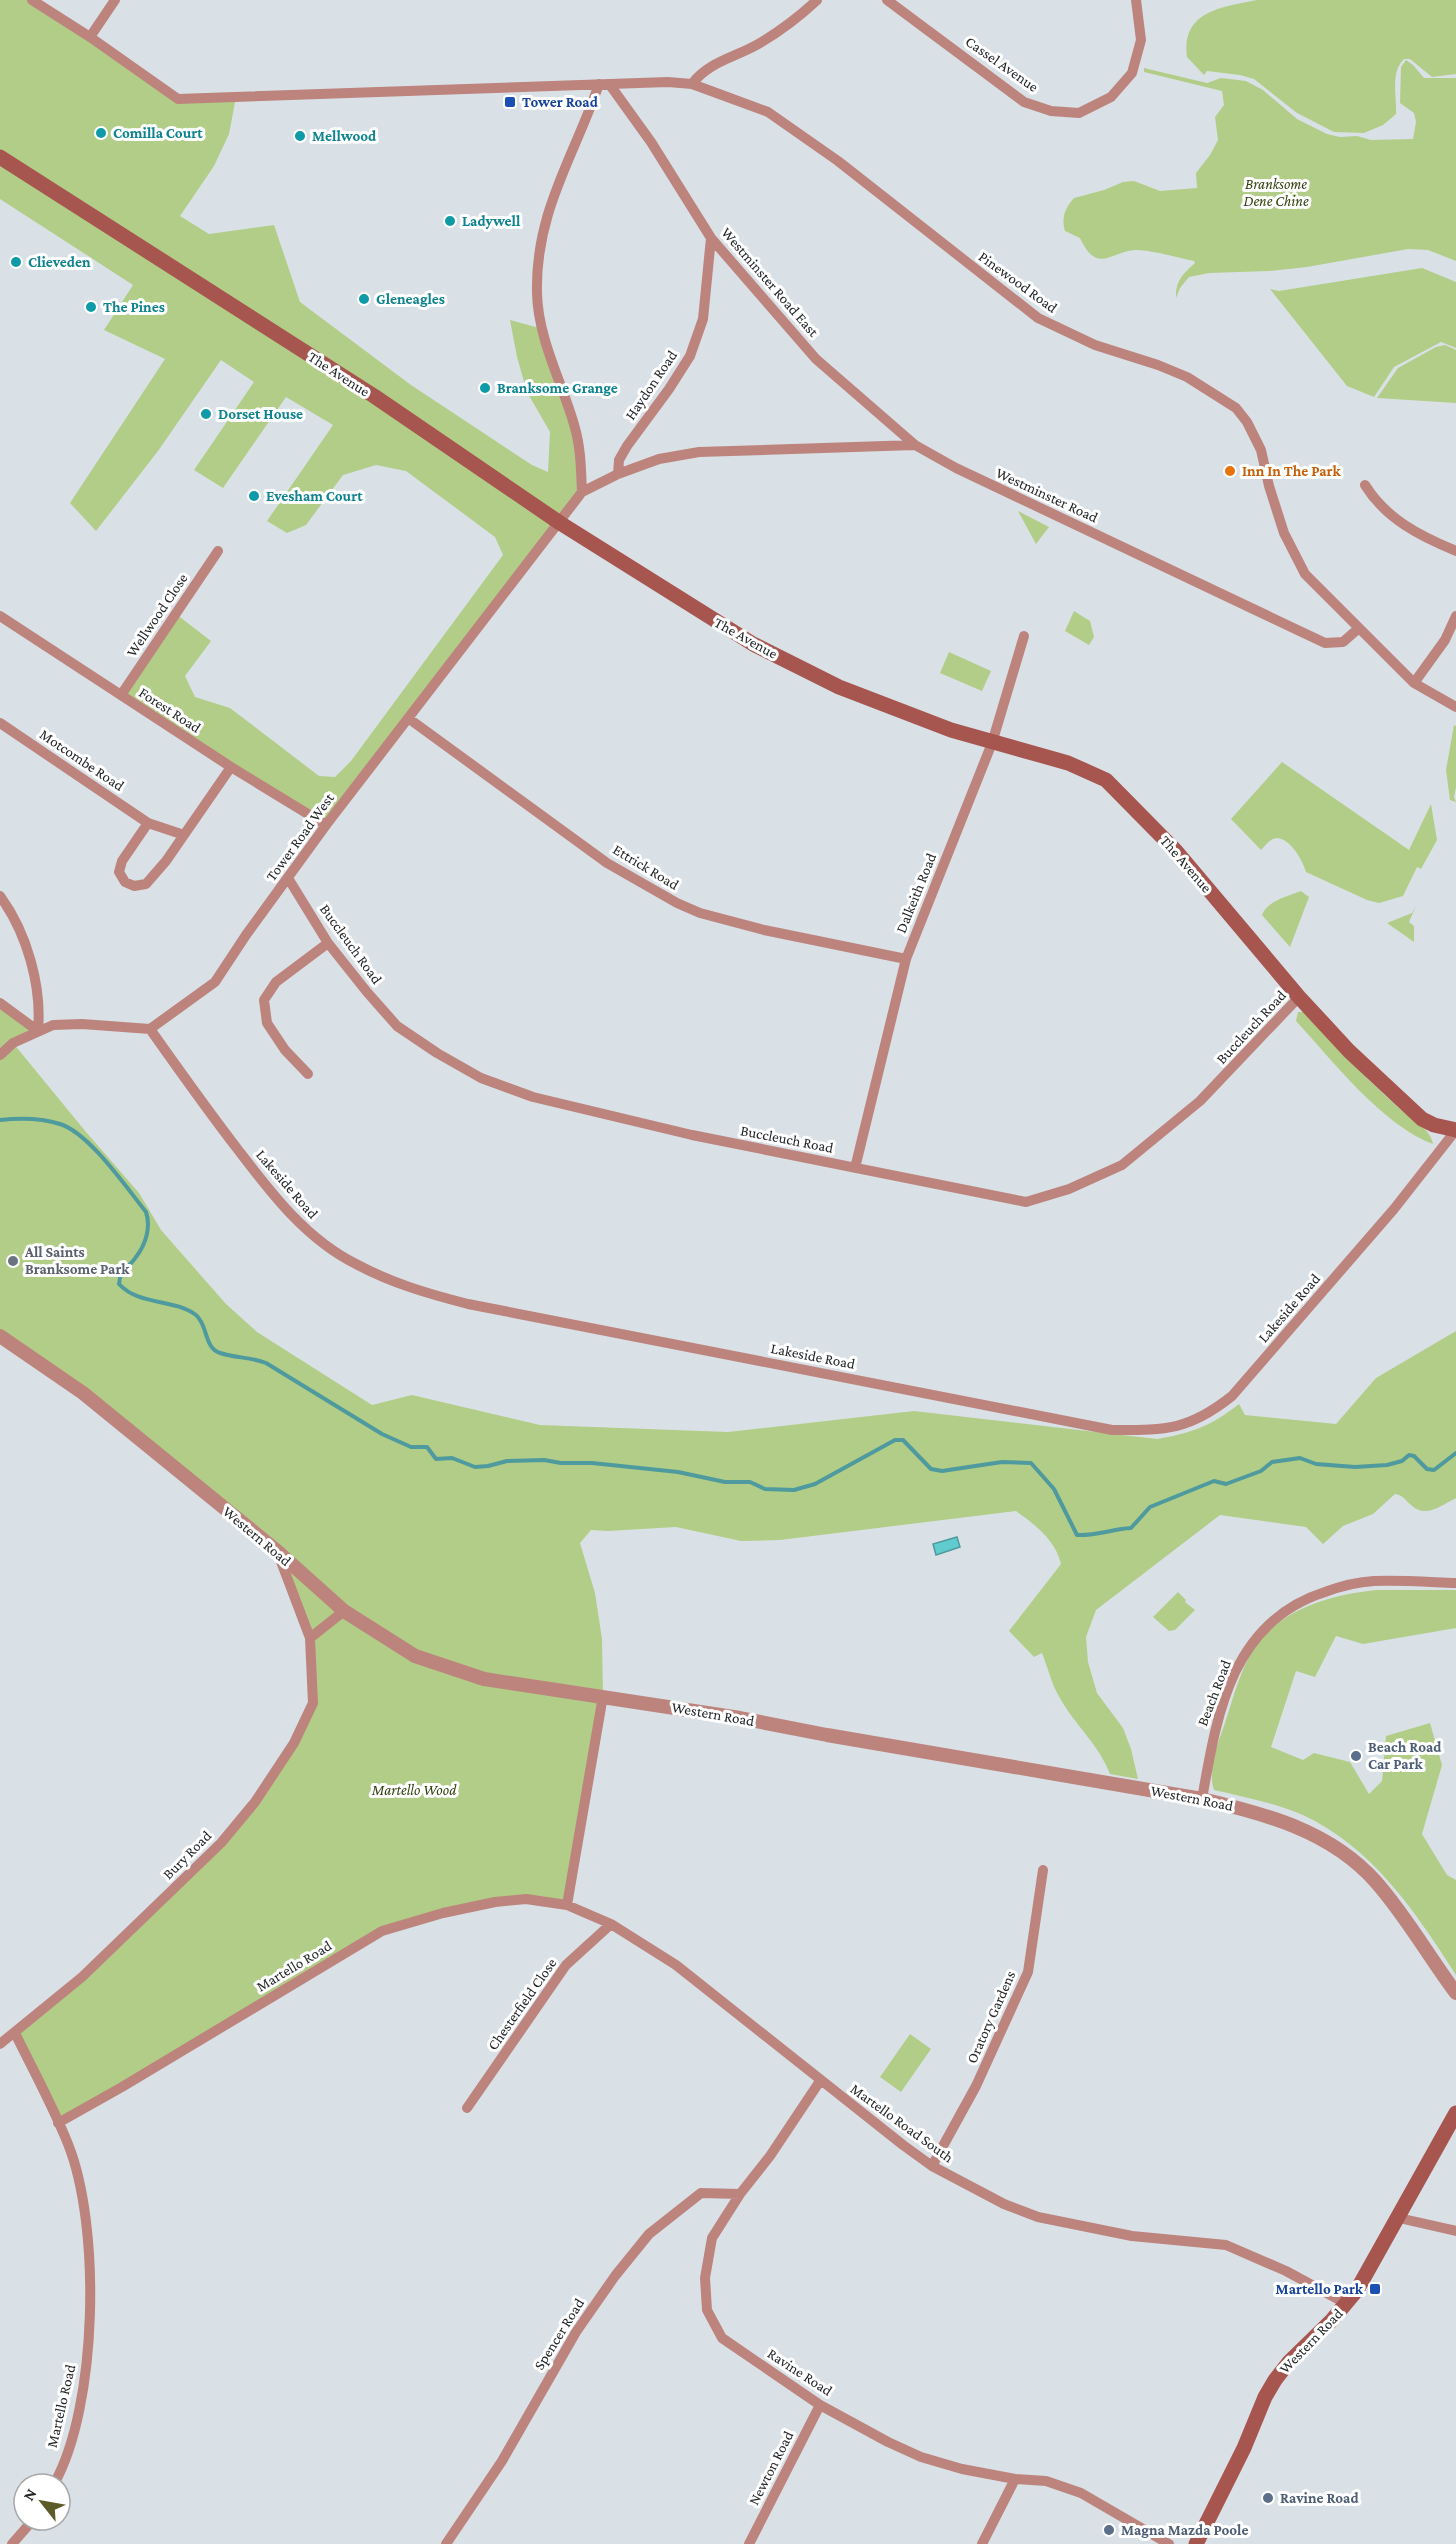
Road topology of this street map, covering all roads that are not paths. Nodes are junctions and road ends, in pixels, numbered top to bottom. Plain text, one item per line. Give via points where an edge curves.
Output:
1 (32, 0) edge
2 (115, 0) edge
3 (817, 0) edge
4 (887, 0) edge
5 (1136, 0) edge
6 (90, 37) junction
7 (604, 84) junction
8 (692, 84) junction
9 (0, 157) edge
10 (711, 238) junction
11 (915, 445) junction
12 (618, 474) junction
13 (1365, 485) dead end
14 (582, 492) junction
15 (560, 524) junction
16 (218, 551) dead end
17 (1456, 551) edge
18 (0, 615) edge
19 (1456, 616) edge
20 (1359, 628) junction
21 (1024, 636) dead end
22 (1414, 683) junction
23 (121, 695) junction
24 (1456, 707) edge
25 (408, 718) junction
26 (0, 723) edge
27 (992, 743) junction
28 (231, 767) junction
29 (148, 823) junction
30 (326, 825) junction
31 (184, 835) junction
32 (288, 878) junction
33 (0, 896) edge
34 (328, 943) junction
35 (906, 959) junction
36 (1299, 998) junction
37 (0, 1003) edge
38 (150, 1029) junction
39 (38, 1030) junction
40 (0, 1055) edge
41 (308, 1074) dead end
42 (1456, 1130) edge
43 (855, 1168) junction
44 (0, 1336) edge
45 (277, 1551) junction
46 (1456, 1583) edge
47 (344, 1611) junction
48 (310, 1638) junction
49 (603, 1696) junction
50 (1202, 1799) junction
51 (1043, 1870) dead end
52 (567, 1905) junction
53 (611, 1924) junction
54 (676, 1965) joint
55 (1456, 1993) edge
56 (15, 2033) junction
57 (0, 2044) edge
58 (820, 2081) junction
59 (467, 2109) dead end
60 (1456, 2114) edge
61 (58, 2123) junction
62 (932, 2166) junction
63 (740, 2194) junction
64 (1399, 2218) junction
65 (1456, 2231) edge
66 (1347, 2304) junction
67 (820, 2405) junction
68 (58, 2472) edge
69 (1015, 2479) junction
70 (22, 2532) edge
71 (12, 2544) edge
72 (446, 2544) edge
73 (749, 2544) edge
74 (982, 2544) edge
75 (1168, 2544) edge
76 (1196, 2544) edge

1 - 6 street
2 - 6 street
3 - 8 street via 759,44 701,71
4 - 5 street, Cassel Avenue via 1024,102 1051,111 1079,113 1111,97 1132,73 1141,40
6 - 7 street via 178,99
7 - 8 street, Pinewood Road
7 - 10 street, Westminster Road East via 651,142
7 - 14 street via 550,201 538,250 537,294 546,345 575,430
8 - 20 street, Pinewood Road via 768,112 796,130 1038,318 1095,345 1186,377 1236,408 1261,450 1284,533 1305,574
9 - 15 main road, The Avenue via 374,396
10 - 11 street, Westminster Road East via 816,359
10 - 12 street, Haydon Road via 703,319 690,356 623,453
11 - 12 street via 699,452 659,459
11 - 20 street, Westminster Road via 1325,643 1343,642
12 - 14 street
13 - 17 street via 1374,500 1394,518 1423,538
14 - 15 street
15 - 25 street, Tower Road West
15 - 27 main road, The Avenue via 753,644 839,687
16 - 23 street, Wellwood Close
18 - 23 street, Forest Road
19 - 22 street via 1445,640
20 - 22 street
21 - 27 street, Dalkeith Road
22 - 24 street
23 - 28 street, Forest Road
25 - 30 street, Tower Road West
25 - 35 street, Ettrick Road via 607,863 677,903 764,930
26 - 29 street, Motcombe Road
27 - 35 street, Dalkeith Road
27 - 36 main road, The Avenue via 1068,763 1106,780 1176,851
28 - 30 street, Forest Road
28 - 31 street
29 - 31 street, Motcombe Road
29 - 31 street via 122,861 119,872 125,882 134,886 146,884
30 - 32 street, Tower Road West
32 - 34 street, Buccleuch Road
32 - 38 street, Tower Road West via 215,982
33 - 39 street via 31,961 40,1009
34 - 41 street via 276,982 264,1000 267,1023
34 - 43 street, Buccleuch Road via 397,1026 482,1078 533,1097
35 - 43 street, Dalkeith Road
36 - 42 main road, The Avenue via 1410,1110 1434,1125
36 - 43 street, Buccleuch Road via 1200,1101 1122,1165 1069,1189 1026,1202
37 - 39 street
38 - 39 street via 72,1024
38 - 42 street, Lakeside Road via 272,1194 307,1231 354,1264 408,1287 468,1304 1112,1430 1157,1430 1190,1424 1232,1396 1387,1218
39 - 40 street via 13,1042
44 - 45 street, Western Road via 83,1393
45 - 47 street, Western Road
45 - 48 street, Bury Road
46 - 50 street, Beach Road via 1373,1581 1345,1585 1306,1598 1279,1614 1253,1640 1232,1678 1213,1736
47 - 48 street
47 - 49 street, Western Road via 415,1656 444,1666 484,1679
48 - 56 street, Bury Road via 313,1703 294,1743 255,1802 221,1843 82,1977
49 - 50 street, Western Road
49 - 52 street
50 - 55 street, Western Road via 1261,1813 1333,1845 1375,1881
51 - 62 street, Oratory Gardens via 1028,1972 976,2086
52 - 53 street, Martello Road
52 - 61 street, Martello Road via 526,1899 495,1902 382,1931
53 - 54 street, Martello Road
53 - 59 street, Chesterfield Close via 566,1965
54 - 58 street, Martello Road South
56 - 57 street, Bury Road
56 - 61 street, Martello Road
58 - 62 street, Martello Road South
58 - 63 street, Ravine Road
60 - 64 main road, Western Road
61 - 68 street, Martello Road via 69,2146 84,2206 91,2282 87,2365 75,2426
62 - 66 street, Martello Road South via 1004,2204 1038,2217 1132,2236 1226,2245
63 - 67 street, Ravine Road via 712,2238 705,2278 707,2310 722,2338
63 - 72 street, Spencer Road via 701,2193 649,2234 576,2332 502,2461
64 - 65 street
64 - 66 main road, Western Road
66 - 76 main road, Western Road via 1275,2379
67 - 69 street, Ravine Road via 921,2457
67 - 73 street, Newton Road
69 - 74 street
69 - 75 street, Ravine Road via 1046,2481 1081,2493
70 - 71 street

